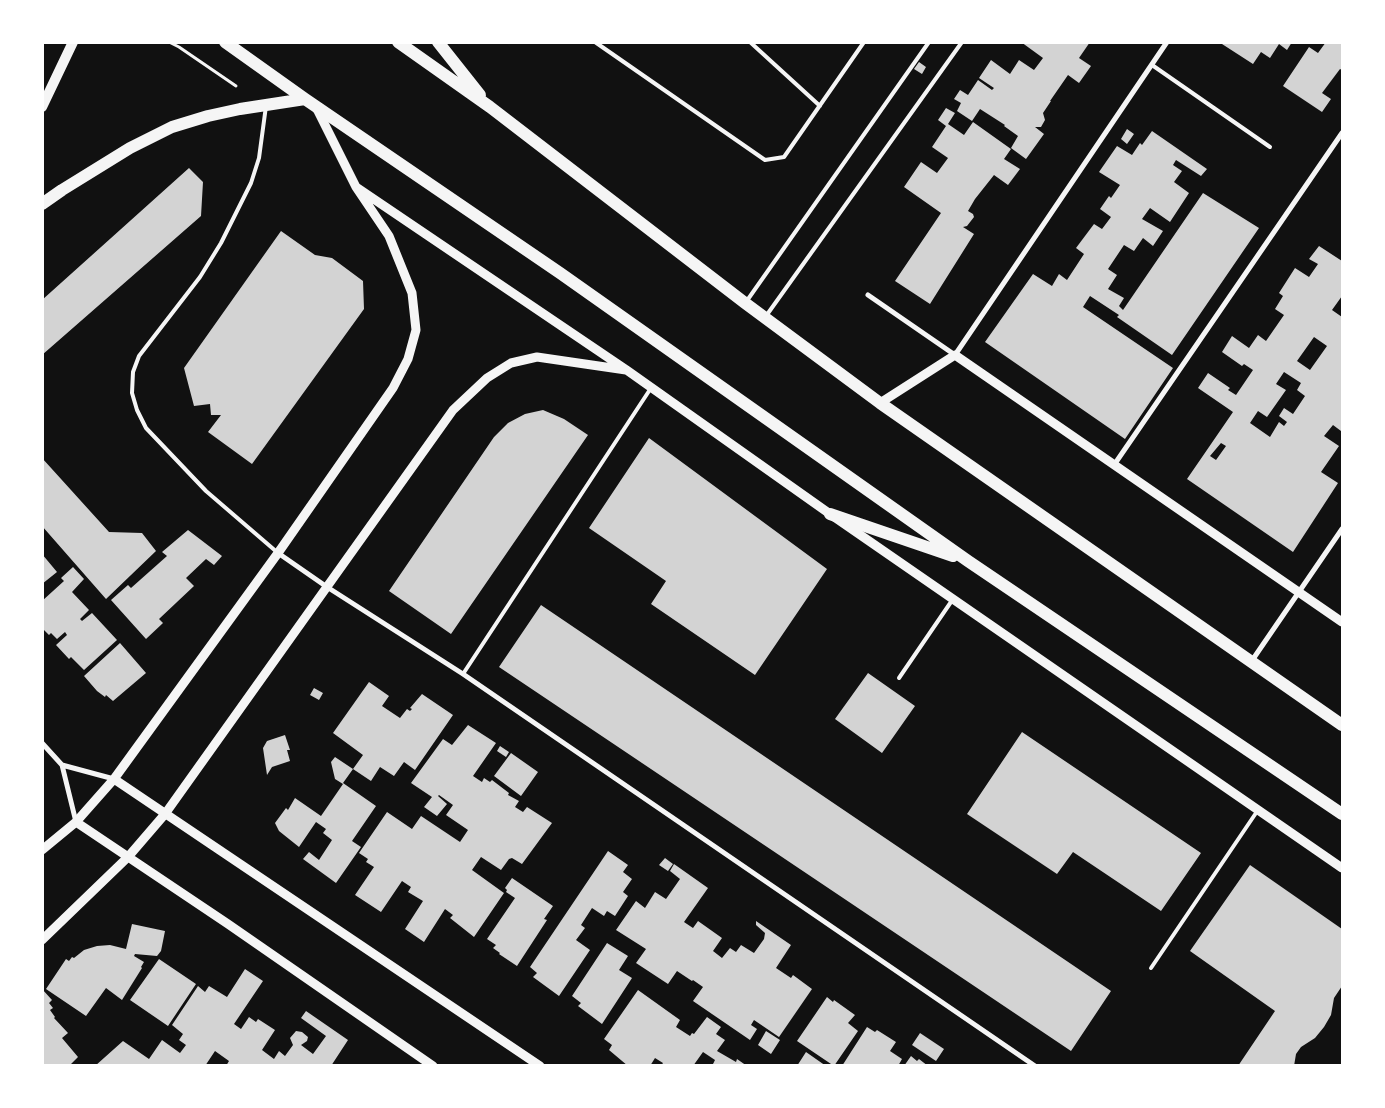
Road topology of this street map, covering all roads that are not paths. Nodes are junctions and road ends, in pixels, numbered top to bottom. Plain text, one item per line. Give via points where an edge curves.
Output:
1 (73, 42) edge
2 (225, 42) edge
3 (398, 42) edge
4 (438, 42) edge
5 (594, 42) edge
6 (750, 42) edge
7 (864, 42) edge
8 (929, 42) edge
9 (962, 42) edge
10 (1167, 42) edge
11 (1152, 65) junction
12 (305, 99) junction
13 (266, 106) junction
14 (820, 106) junction
15 (42, 107) edge
16 (316, 107) junction
17 (490, 107) junction
18 (1342, 133) edge
19 (1270, 147) dead end
20 (356, 187) junction
21 (42, 204) edge
22 (868, 295) dead end
23 (745, 303) junction
24 (765, 318) junction
25 (955, 355) junction
26 (628, 371) junction
27 (651, 388) junction
28 (880, 403) junction
29 (1114, 465) junction
30 (830, 514) junction
31 (1342, 529) edge
32 (278, 552) junction
33 (968, 561) junction
34 (328, 587) junction
35 (1299, 592) junction
36 (953, 599) junction
37 (1342, 622) edge
38 (1251, 663) junction
39 (463, 674) junction
40 (899, 678) dead end
41 (1342, 725) edge
42 (42, 743) edge
43 (62, 765) junction
44 (114, 779) junction
45 (1258, 810) junction
46 (165, 814) junction
47 (1342, 814) edge
48 (76, 822) junction
49 (42, 850) edge
50 (128, 858) junction
51 (1342, 868) edge
52 (42, 940) edge
53 (1151, 968) dead end
54 (433, 1066) edge
55 (540, 1066) edge
56 (1035, 1066) edge

1 - 15 main road
2 - 12 main road
3 - 17 main road
4 - 17 main road
5 - 14 lane via 765,160 784,157
6 - 14 lane
7 - 14 lane
8 - 23 lane
9 - 24 lane
10 - 11 street
11 - 19 lane
11 - 25 street
12 - 13 main road
12 - 16 main road
13 - 21 main road via 208,116 172,127 130,148
13 - 32 lane via 259,158 251,183 221,243 180,304 139,356 132,393 136,410 146,428 206,490
16 - 20 street
16 - 33 main road via 560,273
17 - 23 main road
18 - 29 street
20 - 26 street
20 - 32 street via 396,251 412,293 416,330 408,359 393,388
22 - 25 street
23 - 24 main road
24 - 28 main road
25 - 28 street
25 - 29 street
26 - 27 street
26 - 34 street via 537,357 511,363 487,378 453,410
27 - 30 street
27 - 39 lane
28 - 38 main road
29 - 35 street
30 - 33 main road
30 - 36 street
31 - 35 street
32 - 34 street
32 - 44 street
33 - 47 main road
34 - 39 street
34 - 46 street
35 - 37 street
35 - 38 street
36 - 40 lane
36 - 45 street
38 - 41 main road
39 - 56 street
42 - 43 street
43 - 44 street
43 - 48 street
44 - 46 street
44 - 48 street
45 - 51 street
45 - 53 lane
46 - 50 street
46 - 55 street
48 - 49 street
48 - 50 street
50 - 52 street
50 - 54 street

